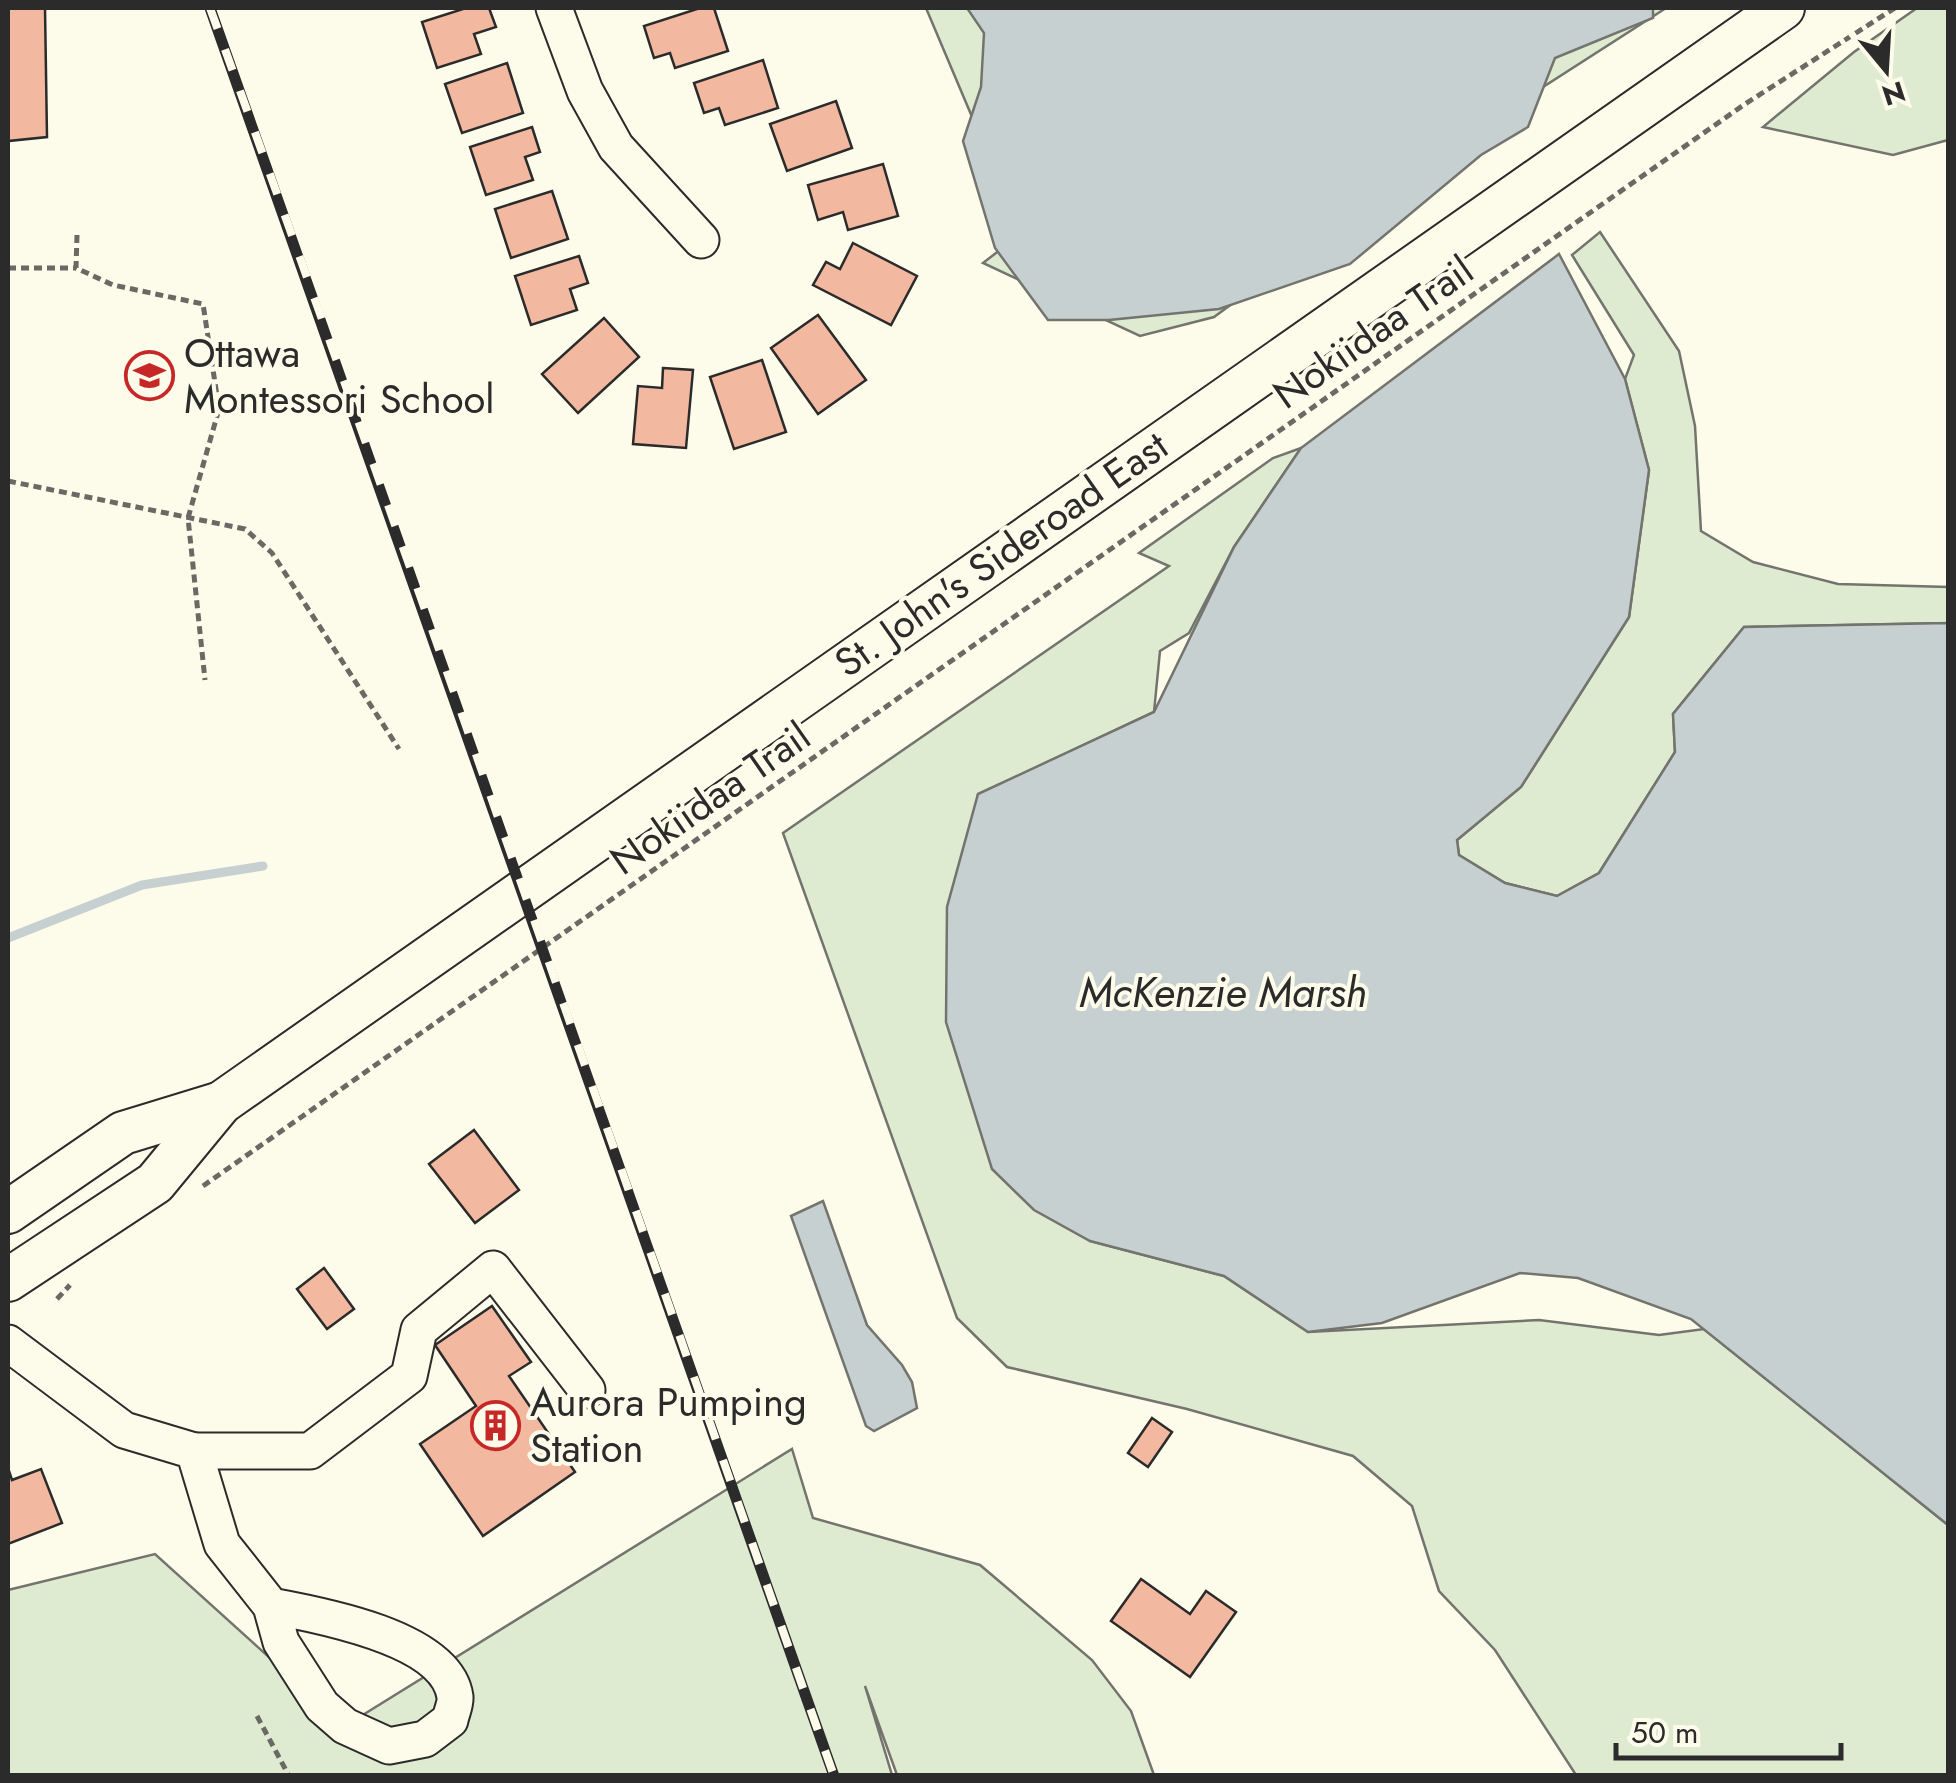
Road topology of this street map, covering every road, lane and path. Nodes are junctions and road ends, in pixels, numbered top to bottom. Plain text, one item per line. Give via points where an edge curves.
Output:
1 (554, 8) edge
2 (1783, 8) edge
3 (1895, 8) edge
4 (77, 235) dead end
5 (701, 240) dead end
6 (8, 268) edge
7 (76, 268) junction
8 (8, 480) edge
9 (188, 518) junction
10 (205, 680) dead end
11 (400, 749) dead end
12 (221, 1103) junction
13 (194, 1192) dead end
14 (8, 1212) edge
15 (18, 1273) edge
16 (81, 1273) dead end
17 (57, 1299) dead end
18 (8, 1343) edge
19 (587, 1390) dead end
20 (194, 1451) junction
21 (272, 1606) junction
22 (257, 1716) dead end
23 (289, 1776) edge

1 - 5 street via 585,91 616,147
2 - 12 main road, St. John's Sideroad East
3 - 13 path, Nokiidaa Trail via 1745,104
4 - 7 path
6 - 7 path
7 - 9 path via 113,284 203,304 219,409
8 - 9 path
9 - 10 path
9 - 11 path via 245,530 272,553
12 - 14 main road, St. John's Sideroad East via 123,1133
12 - 15 main road, St. John's Sideroad East via 154,1183
16 - 17 path
18 - 20 street via 124,1430
19 - 20 street via 493,1269 418,1330 409,1376 310,1451
20 - 21 street via 222,1544
21 - 21 street via 403,1642 438,1663 455,1697 450,1720 425,1739 389,1746 345,1726 322,1706 280,1642
22 - 23 path

